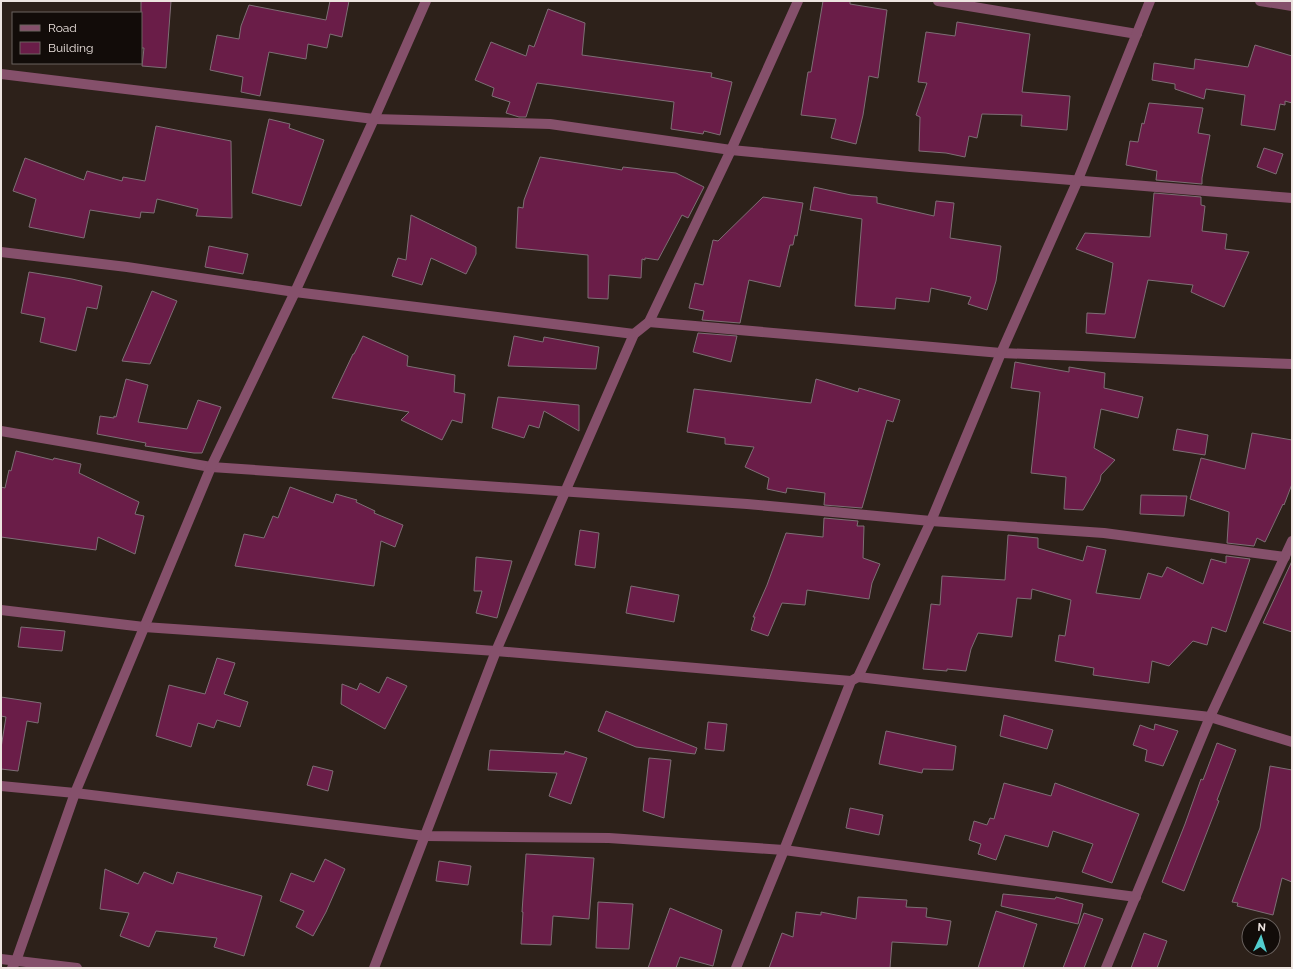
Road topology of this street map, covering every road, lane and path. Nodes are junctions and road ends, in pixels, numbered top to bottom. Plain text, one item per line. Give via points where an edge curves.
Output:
1 (426, 1) edge
2 (798, 1) edge
3 (938, 1) edge
4 (1150, 1) edge
5 (1260, 1) edge
6 (1292, 6) edge
7 (1137, 34) junction
8 (1, 74) edge
9 (374, 119) junction
10 (731, 150) junction
11 (1077, 182) junction
12 (1292, 198) edge
13 (1, 252) edge
14 (295, 292) junction
15 (649, 322) junction
16 (634, 334) junction
17 (1001, 352) junction
18 (1292, 364) edge
19 (1, 431) edge
20 (212, 467) junction
21 (565, 492) junction
22 (931, 521) junction
23 (1292, 541) edge
24 (1285, 557) junction
25 (1, 610) edge
26 (144, 627) junction
27 (496, 651) junction
28 (854, 679) junction
29 (1210, 717) junction
30 (1292, 742) edge
31 (1, 786) edge
32 (75, 793) junction
33 (426, 836) junction
34 (784, 850) junction
35 (1136, 897) junction
36 (1, 959) edge
37 (14, 964) edge
38 (77, 968) edge
39 (374, 968) edge
40 (736, 968) edge
41 (1106, 968) edge

1 - 9 street
2 - 10 street
3 - 7 street
4 - 7 street
5 - 6 street
7 - 11 street
8 - 9 street
9 - 10 street via 550,124
9 - 14 street
10 - 11 street
10 - 15 street
11 - 12 street
11 - 17 street
13 - 14 street via 127,267
14 - 16 street
14 - 20 street
15 - 16 street
15 - 17 street
16 - 21 street
17 - 18 street
17 - 22 street
19 - 20 street
20 - 21 street
20 - 26 street
21 - 22 street via 747,504
21 - 27 street
22 - 24 street via 1104,533
22 - 28 street
23 - 24 street
24 - 29 street
25 - 26 street
26 - 27 street
26 - 32 street
27 - 28 street
27 - 33 street
28 - 29 street
28 - 34 street
29 - 30 street
29 - 35 street
31 - 32 street
32 - 33 street
32 - 37 street
33 - 34 street via 609,838
33 - 39 street
34 - 35 street
34 - 40 street
35 - 41 street
36 - 37 street
37 - 38 street

